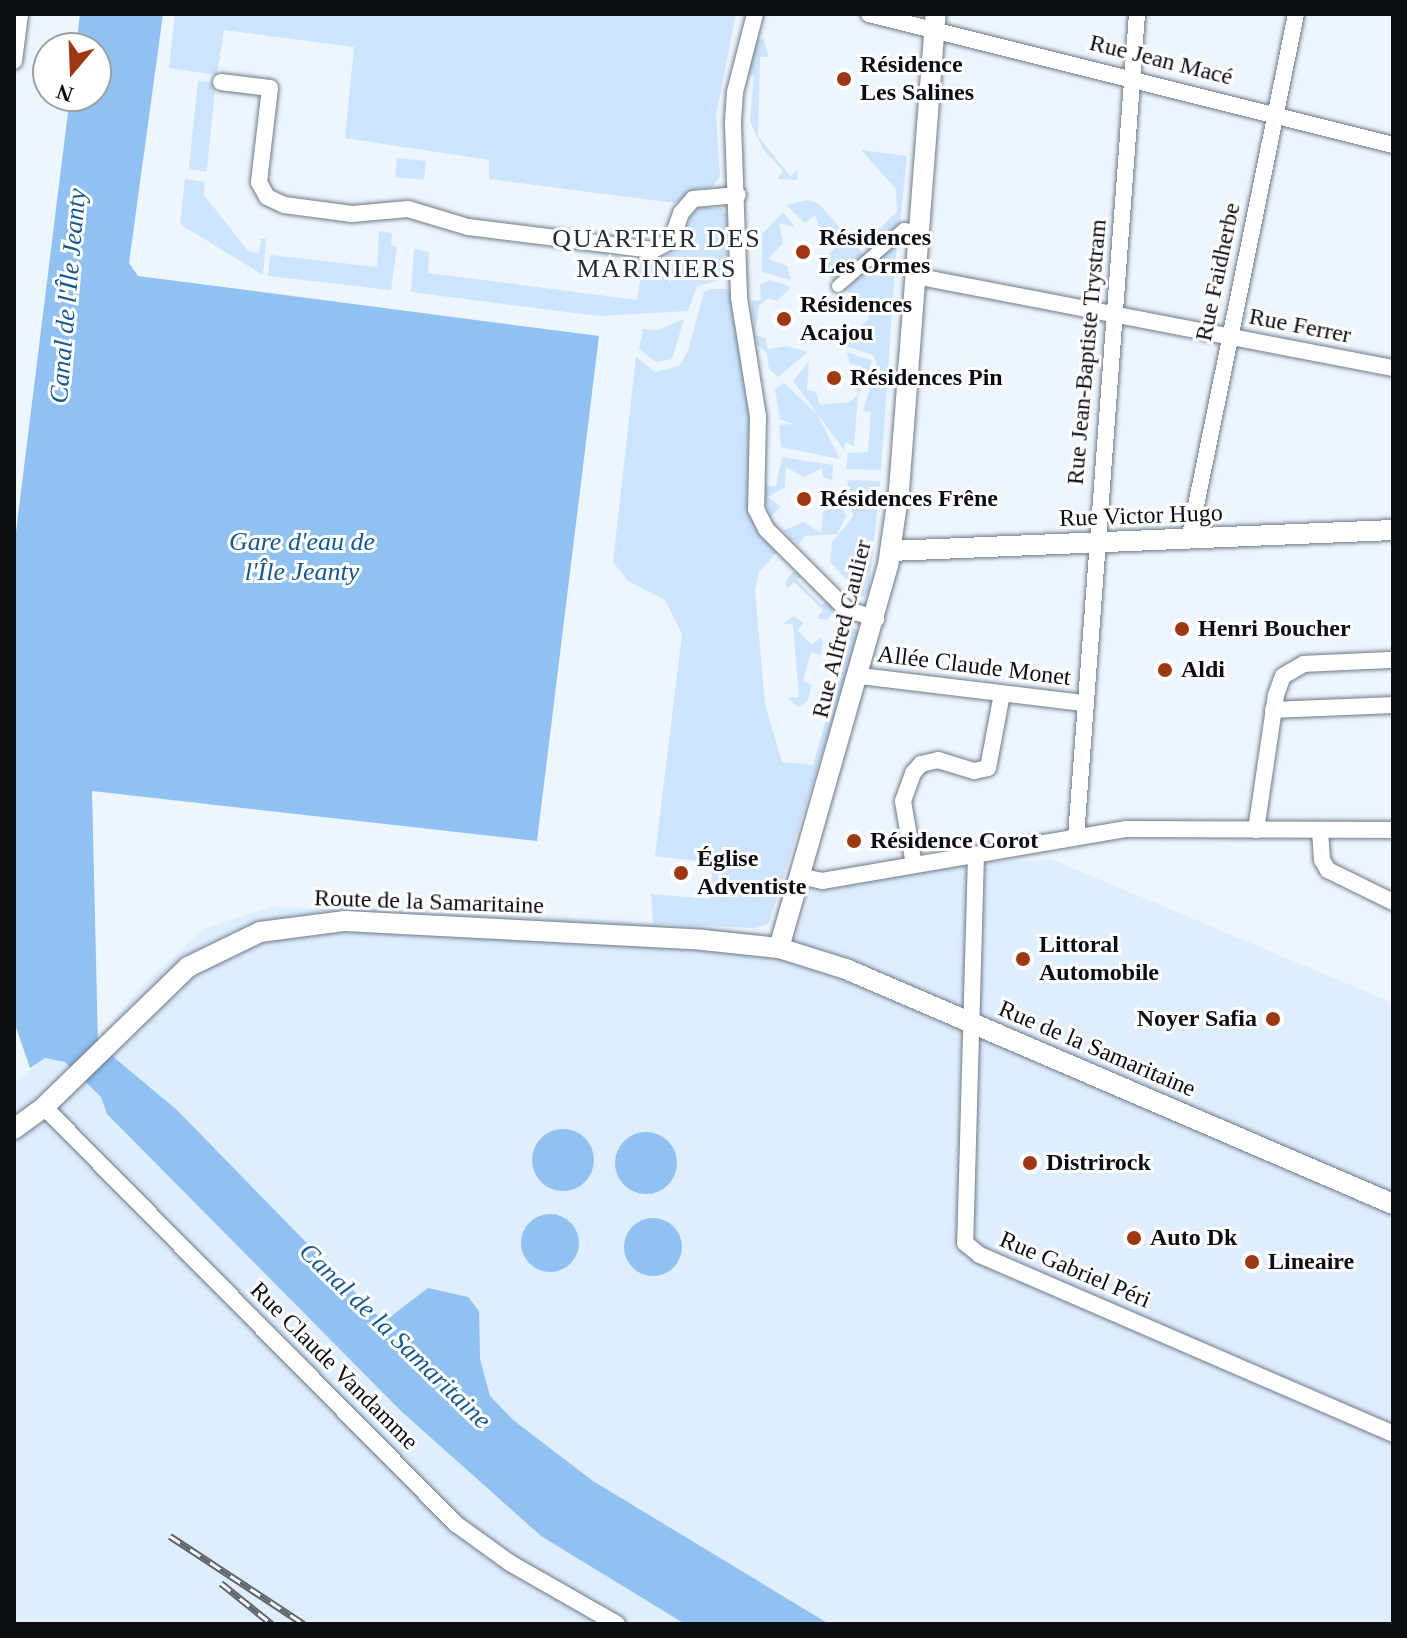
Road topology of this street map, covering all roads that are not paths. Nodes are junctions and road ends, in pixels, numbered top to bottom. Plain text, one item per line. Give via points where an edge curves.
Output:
1 (20, 14) edge
2 (755, 14) edge
3 (869, 14) edge
4 (1137, 14) edge
5 (1296, 14) edge
6 (935, 21) edge
7 (14, 61) edge
8 (1133, 78) junction
9 (221, 82) dead end
10 (1275, 114) junction
11 (1393, 145) edge
12 (738, 195) junction
13 (918, 231) junction
14 (915, 276) junction
15 (838, 286) dead end
16 (1114, 315) junction
17 (1229, 337) junction
18 (1393, 368) edge
19 (1393, 530) edge
20 (1189, 540) junction
21 (1096, 544) junction
22 (890, 551) junction
23 (876, 619) junction
24 (1393, 660) edge
25 (860, 676) junction
26 (1002, 694) junction
27 (1083, 703) junction
28 (1393, 705) edge
29 (1273, 710) junction
30 (1256, 830) junction
31 (1393, 830) edge
32 (1320, 831) junction
33 (1076, 837) junction
34 (976, 855) junction
35 (914, 865) junction
36 (799, 876) junction
37 (1393, 902) edge
38 (779, 948) junction
39 (970, 1022) junction
40 (44, 1107) junction
41 (14, 1129) edge
42 (1393, 1204) edge
43 (1393, 1434) edge
44 (617, 1624) edge

1 - 7 street
2 - 12 street via 734,102
3 - 6 street, Rue Jean Macé
4 - 8 street, Rue Jean-Baptiste Trystram
5 - 10 street, Rue Faidherbe
6 - 8 street, Rue Jean Macé
6 - 13 street, Rue Alfred Caulier
8 - 10 street, Rue Jean Macé
8 - 16 street, Rue Jean-Baptiste Trystram
9 - 12 street via 270,88 259,182 267,197 284,205 352,214 408,209 468,227 653,250 671,241 681,213 693,199
10 - 11 street, Rue Jean Macé
10 - 17 street, Rue Faidherbe
12 - 23 street via 739,298 758,417 759,519 846,609
13 - 14 street, Rue Alfred Caulier
13 - 15 street via 904,229
14 - 16 street, Rue Ferrer
14 - 22 street, Rue Alfred Caulier
16 - 17 street, Rue Ferrer
16 - 21 street, Rue Jean-Baptiste Trystram
17 - 18 street, Rue Ferrer
17 - 20 street, Rue Faidherbe
19 - 20 street, Rue Victor Hugo
20 - 21 street, Rue Victor Hugo
21 - 22 street, Rue Victor Hugo
21 - 27 street, Rue Jean-Baptiste Trystram
22 - 23 street, Rue Alfred Caulier
23 - 25 street, Rue Alfred Caulier
24 - 29 street via 1296,666 1280,680
25 - 26 street, Allée Claude Monet
25 - 36 street, Rue Alfred Caulier
26 - 27 street, Allée Claude Monet
26 - 35 street via 988,768 974,771 938,760 921,764 913,773 903,801
27 - 33 street, Rue Jean-Baptiste Trystram
28 - 29 street
29 - 30 street
30 - 32 street
30 - 33 street via 1127,829
31 - 32 street
32 - 37 street via 1328,870
33 - 34 street
34 - 35 street
34 - 39 street, Rue Gabriel Péri
35 - 36 street via 822,881
36 - 38 street, Rue Alfred Caulier
38 - 39 street, Rue de la Samaritaine via 846,969
38 - 40 street, Route de la Samaritaine via 307,923 260,932 205,956
39 - 42 street, Rue de la Samaritaine
39 - 43 street, Rue Gabriel Péri via 961,1229 967,1246
40 - 41 street
40 - 44 street, Rue Claude Vandamme via 456,1524 496,1555

